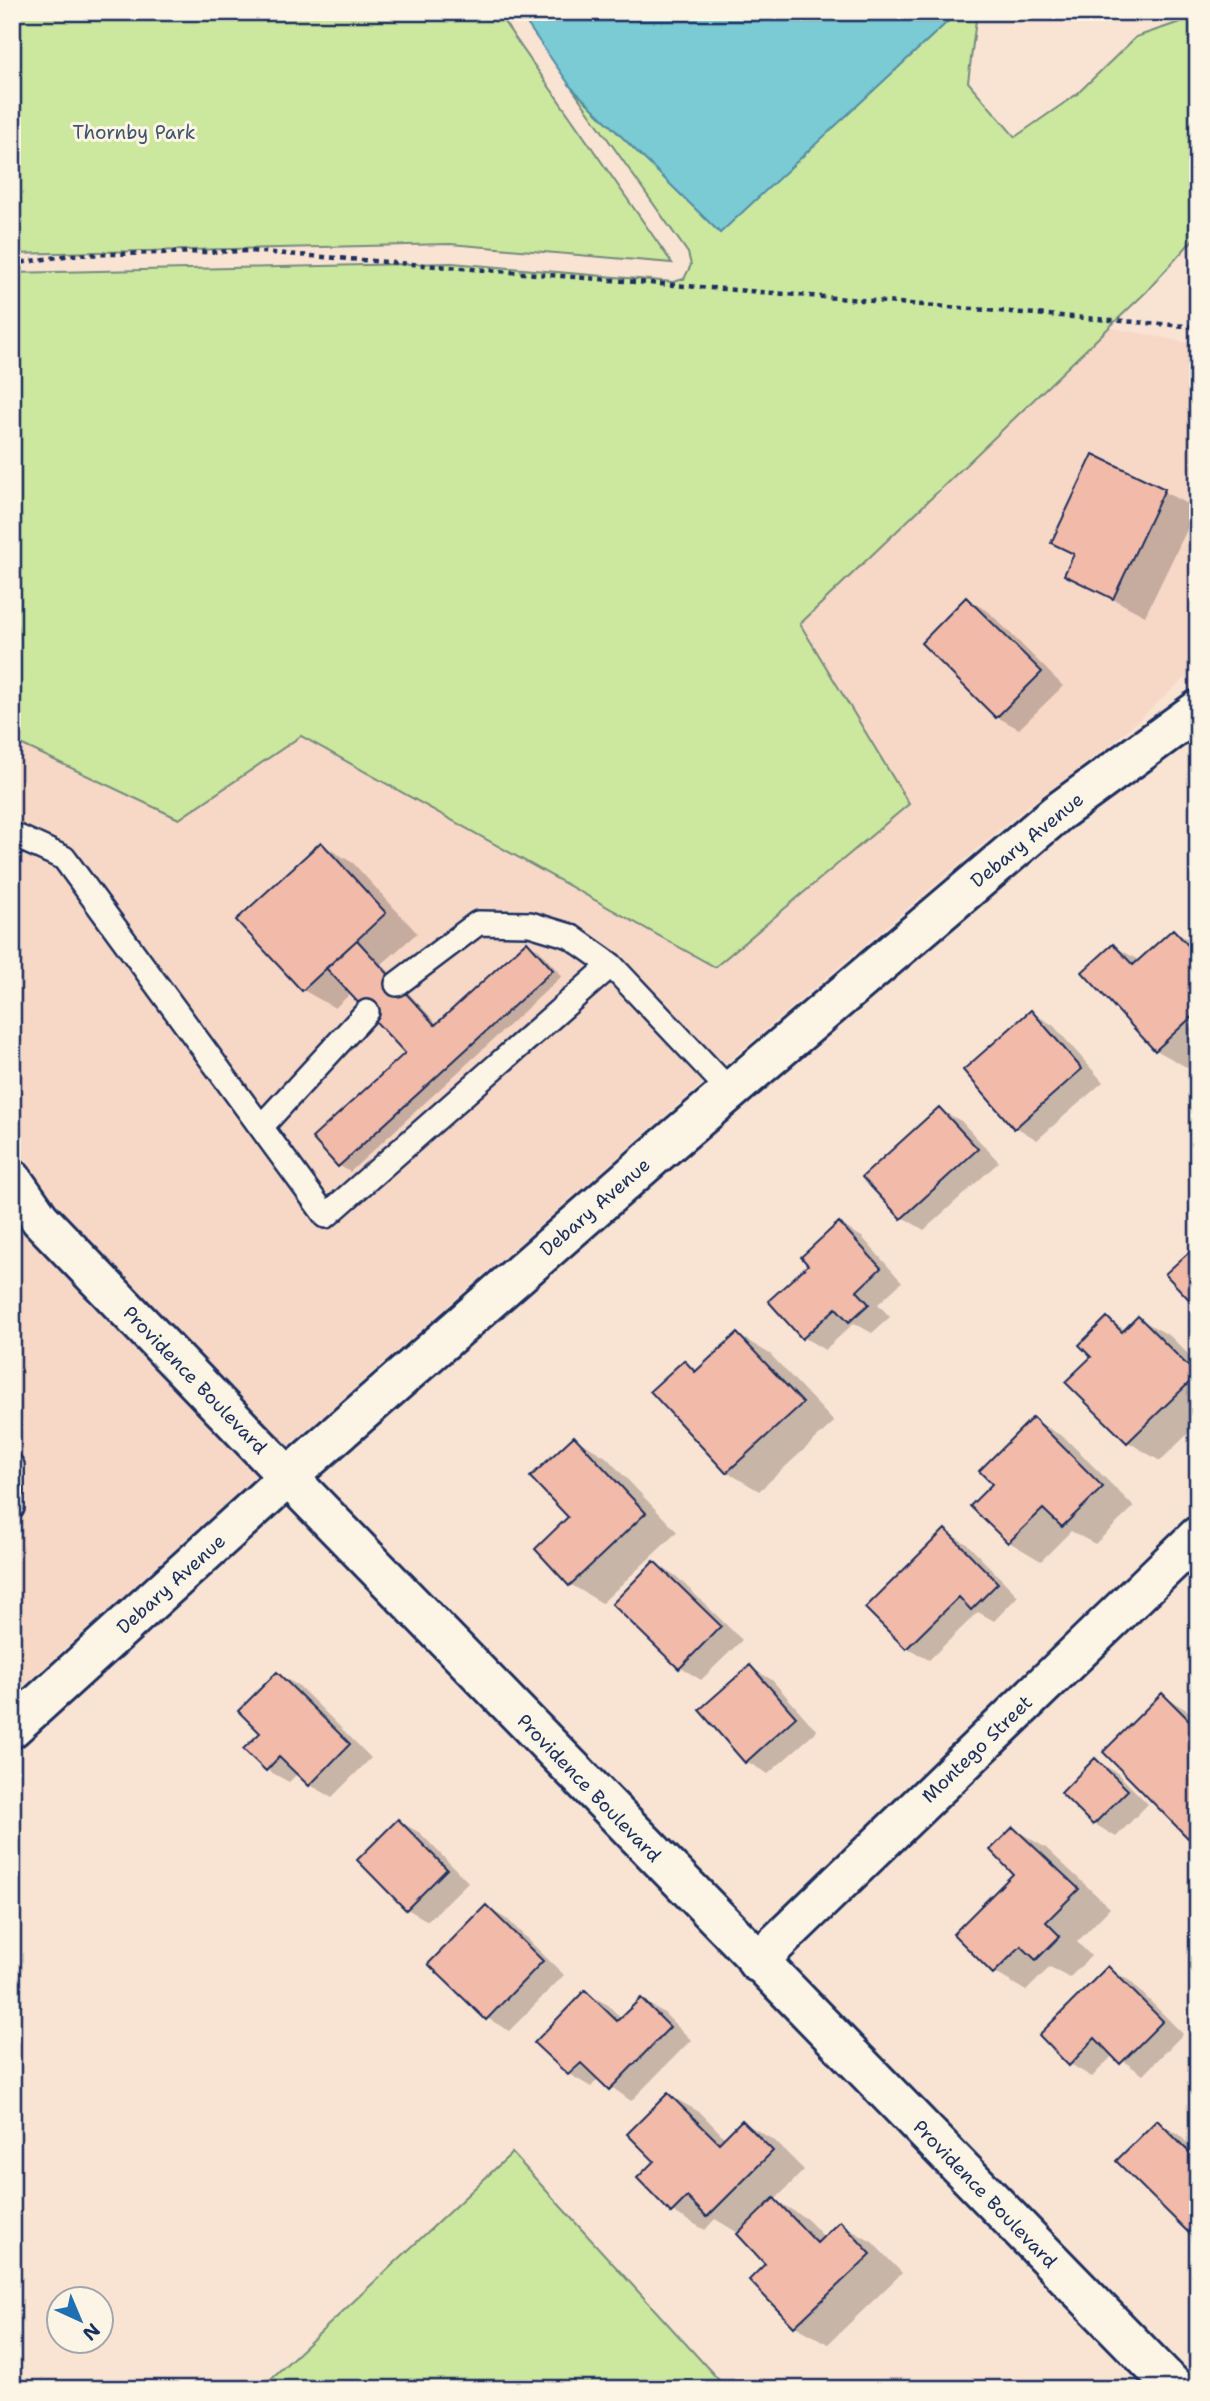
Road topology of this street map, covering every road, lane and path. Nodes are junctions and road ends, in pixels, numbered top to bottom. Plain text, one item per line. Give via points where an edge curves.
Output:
1 (12, 264) edge
2 (1198, 327) edge
3 (1198, 710) edge
4 (12, 838) edge
5 (611, 965) junction
6 (397, 984) dead end
7 (367, 1012) dead end
8 (730, 1090) junction
9 (261, 1126) junction
10 (12, 1179) edge
11 (12, 1466) edge
12 (288, 1477) junction
13 (12, 1508) edge
14 (1192, 1555) edge
15 (12, 1728) edge
16 (757, 1962) junction
17 (1176, 2389) edge

1 - 2 path via 71,255 249,251
3 - 8 main road, Debary Avenue via 1057,813
4 - 9 lane via 64,858
5 - 6 lane via 570,936 530,924 478,923
5 - 8 lane
5 - 9 lane via 326,1216
7 - 9 lane
8 - 12 main road, Debary Avenue
10 - 12 main road, Providence Boulevard via 40,1219
11 - 13 lane
12 - 15 main road, Debary Avenue
12 - 16 main road, Providence Boulevard
14 - 16 main road, Montego Street
16 - 17 main road, Providence Boulevard

